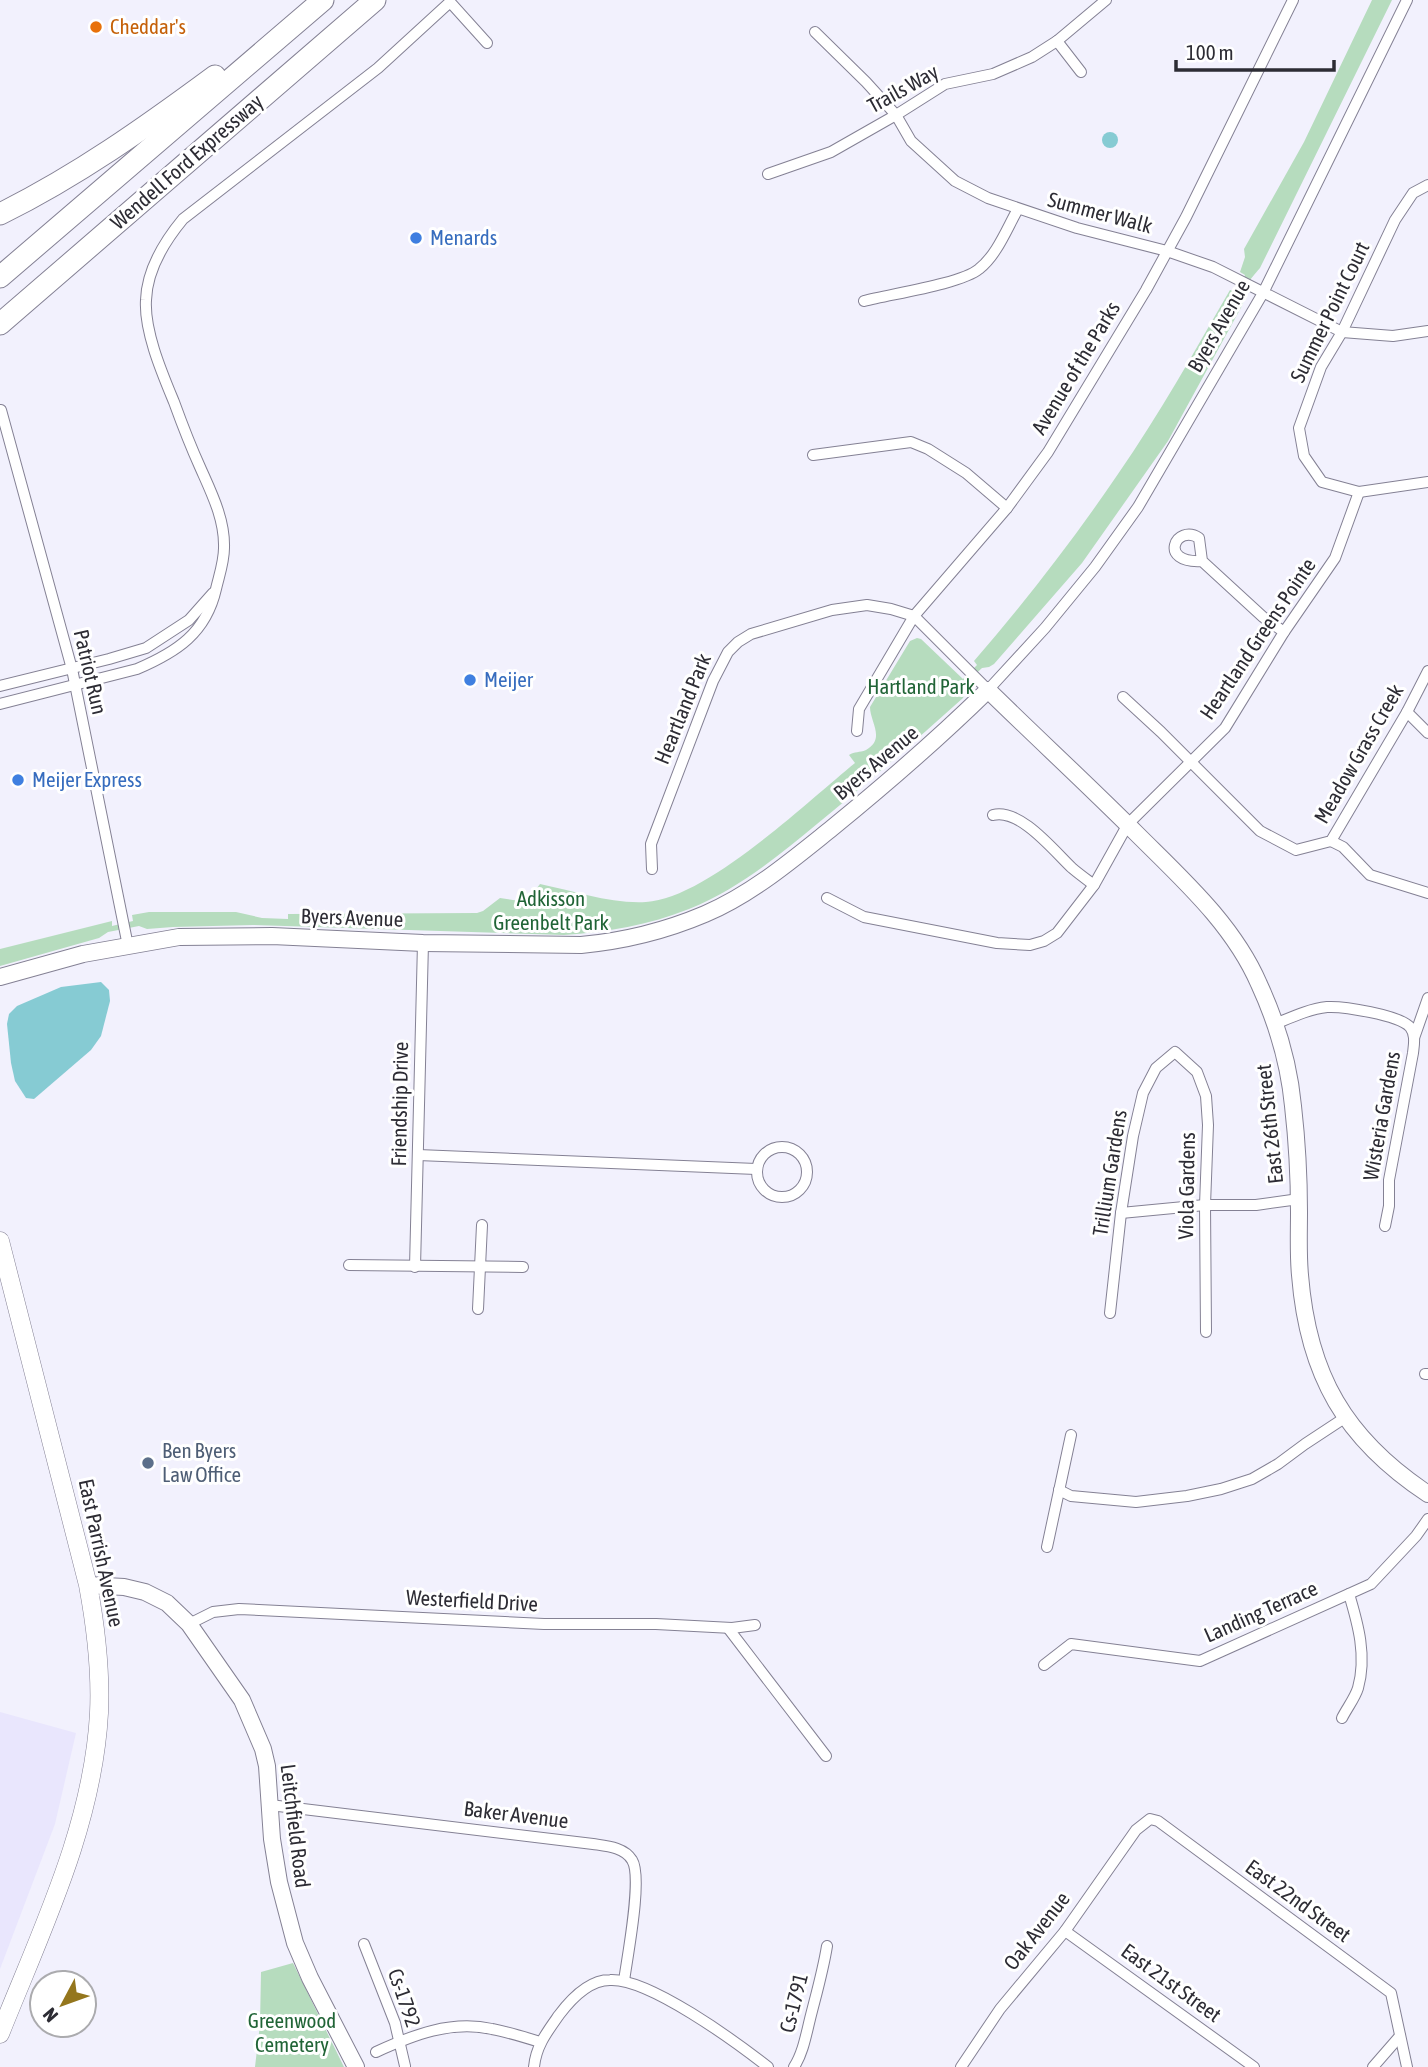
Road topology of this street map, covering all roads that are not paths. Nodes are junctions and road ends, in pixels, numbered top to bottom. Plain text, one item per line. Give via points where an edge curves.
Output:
1 (321, 0) edge
2 (375, 0) edge
3 (1106, 0) edge
4 (1293, 0) edge
5 (1407, 0) edge
6 (815, 32) dead end
7 (1057, 41) junction
8 (487, 43) dead end
9 (1081, 72) dead end
10 (896, 115) junction
11 (768, 174) dead end
12 (1428, 185) edge
13 (1018, 209) junction
14 (0, 214) edge
15 (111, 228) junction
16 (1167, 251) junction
17 (0, 277) edge
18 (1263, 293) junction
19 (864, 301) dead end
20 (0, 324) edge
21 (1428, 331) edge
22 (1342, 332) junction
23 (0, 338) edge
24 (1, 410) edge
25 (813, 454) dead end
26 (1428, 482) edge
27 (1359, 492) junction
28 (1007, 508) junction
29 (1202, 561) dead end
30 (215, 591) junction
31 (914, 616) junction
32 (1284, 632) junction
33 (72, 669) junction
34 (1428, 671) edge
35 (0, 686) edge
36 (75, 686) junction
37 (988, 690) junction
38 (1123, 697) dead end
39 (0, 704) edge
40 (1407, 712) junction
41 (857, 731) dead end
42 (1428, 733) edge
43 (1190, 761) junction
44 (993, 815) dead end
45 (1128, 824) junction
46 (1331, 841) junction
47 (652, 869) dead end
48 (1094, 885) junction
49 (1428, 893) edge
50 (827, 898) dead end
51 (424, 943) junction
52 (128, 946) junction
53 (0, 977) edge
54 (1428, 998) edge
55 (1275, 1024) junction
56 (1414, 1038) junction
57 (1175, 1052) joint
58 (418, 1155) junction
59 (756, 1169) junction
60 (1299, 1199) junction
61 (1205, 1205) junction
62 (1121, 1213) junction
63 (482, 1225) dead end
64 (1385, 1226) dead end
65 (0, 1241) edge
66 (349, 1265) dead end
67 (415, 1267) junction
68 (523, 1267) dead end
69 (481, 1268) junction
70 (478, 1309) dead end
71 (1110, 1313) dead end
72 (1206, 1332) dead end
73 (1346, 1418) junction
74 (1071, 1435) dead end
75 (1059, 1490) junction
76 (1428, 1494) edge
77 (1428, 1520) edge
78 (1047, 1547) dead end
79 (88, 1585) junction
80 (1349, 1594) junction
81 (189, 1624) junction
82 (755, 1625) dead end
83 (728, 1628) junction
84 (1044, 1665) dead end
85 (1342, 1718) dead end
86 (826, 1756) dead end
87 (270, 1805) junction
88 (1145, 1821) joint
89 (1065, 1931) junction
90 (364, 1944) dead end
91 (827, 1946) dead end
92 (624, 1981) junction
93 (0, 2034) edge
94 (1400, 2036) junction
95 (399, 2042) junction
96 (540, 2042) junction
97 (376, 2052) dead end
98 (405, 2066) edge
99 (356, 2067) edge
100 (534, 2067) edge
101 (768, 2067) edge
102 (794, 2067) edge
103 (961, 2067) edge
104 (1254, 2067) edge
105 (1373, 2067) edge
106 (1407, 2067) edge

1 - 14 highway via 99,159
1 - 17 highway, Wendell Ford Expressway
2 - 15 highway, Wendell Ford Expressway
3 - 7 street, Trails Way
4 - 16 street, Avenue of the Parks
5 - 18 street, Byers Avenue
6 - 10 street, Summer Walk
7 - 9 street
7 - 10 street, Trails Way via 993,74 945,84
8 - 30 street via 450,2 378,68 183,219 164,242 147,292 151,339 223,527 224,548
10 - 11 street, Trails Way via 831,152
10 - 13 street, Summer Walk via 911,142 949,176
12 - 22 street, Summer Point Court via 1413,193 1395,220
13 - 16 street, Summer Walk
13 - 19 street via 978,270
15 - 20 highway, Wendell Ford Expressway
15 - 23 highway
16 - 18 street, Summer Walk via 1213,267
16 - 28 street, Avenue of the Parks via 1048,452
18 - 22 street, Summer Walk
18 - 37 street, Byers Avenue via 1138,507 1095,567
21 - 22 street, Summer Walk via 1393,336
22 - 27 street, Summer Point Court via 1321,367 1299,428 1304,456 1322,482
24 - 33 street, Patriot Run
25 - 28 street via 911,442 966,473
26 - 27 street, Summer Point Court
27 - 32 street, Heartland Greens Pointe via 1335,558
28 - 31 street, Avenue of the Parks
29 - 32 street
30 - 33 street via 189,620 146,648
30 - 36 street via 207,617 180,646 137,669
31 - 37 street, Heartland Park
31 - 41 street, Avenue of the Parks via 859,709
31 - 47 street, Heartland Park via 883,607 856,606 774,626 738,642 728,652 708,693 651,844
32 - 43 street, Heartland Greens Pointe via 1226,728
33 - 35 street
33 - 36 street, Patriot Run
34 - 40 street, Meadow Grass Creek
36 - 39 street
36 - 52 street, Patriot Run
37 - 45 street, East 26th Street
37 - 51 street, Byers Avenue via 899,774 794,859 704,915 607,943
38 - 43 street, Meadow Grass Creek
40 - 42 street
40 - 46 street, Meadow Grass Creek
43 - 45 street, Heartland Greens Pointe
43 - 46 street, Meadow Grass Creek via 1260,831 1296,850
44 - 48 street via 1001,813 1021,821
45 - 48 street, Heartland Greens Pointe
45 - 55 street, East 26th Street via 1218,918 1247,960
46 - 49 street via 1370,875
48 - 50 street, Heartland Greens Pointe via 1057,933 1030,945 997,943 864,917
51 - 52 street, Byers Avenue via 192,936
51 - 58 street, Friendship Drive
52 - 53 street, Byers Avenue
54 - 56 street
55 - 56 street, Wisteria Gardens via 1301,1013 1344,1006 1405,1023
55 - 60 street, East 26th Street via 1293,1105
56 - 64 street, Wisteria Gardens
57 - 61 street, Viola Gardens via 1197,1072 1206,1096
57 - 62 street, Trillium Gardens via 1156,1068 1143,1093
58 - 59 street
58 - 67 street, Friendship Drive
59 - 59 street via 763,1154 786,1146 801,1154 807,1178 797,1192 782,1198 760,1186
60 - 61 street
60 - 73 street, East 26th Street via 1306,1325 1322,1374
61 - 62 street
61 - 72 street, Viola Gardens
62 - 71 street, Trillium Gardens
63 - 69 street
65 - 79 main road, East Parrish Avenue
66 - 67 street
67 - 69 street
68 - 69 street
69 - 70 street
73 - 75 street via 1252,1479 1221,1489 1136,1502 1071,1496
73 - 76 street, East 26th Street via 1380,1458
74 - 75 street
75 - 78 street
77 - 80 street, Landing Terrace via 1371,1584
79 - 81 street, Leitchfield Road via 145,1592
79 - 93 main road, East Parrish Avenue via 100,1685 93,1768 72,1850
80 - 84 street, Landing Terrace via 1199,1661 1071,1644
80 - 85 street via 1362,1656 1357,1689
81 - 83 street, Westerfield Drive via 213,1612 239,1609
81 - 87 street, Leitchfield Road via 251,1716 267,1766
82 - 83 street, Westerfield Drive
83 - 86 street
87 - 92 street, Baker Avenue via 618,1849 633,1861 637,1880
87 - 99 street, Leitchfield Road via 279,1882 295,1943
88 - 89 street, Oak Avenue
88 - 94 street, East 22nd Street via 1158,1821 1391,1993
89 - 103 street, Oak Avenue via 1000,2008
89 - 104 street, East 21st Street
90 - 95 street, Cs-1792
91 - 102 street, Cs-1791
92 - 96 street via 602,1981 583,1990
92 - 101 street via 702,2020
94 - 105 street
94 - 106 street, East 22nd Street
95 - 96 street via 427,2031 464,2026 491,2028
95 - 97 street
95 - 98 street, Cs-1792
96 - 100 street

